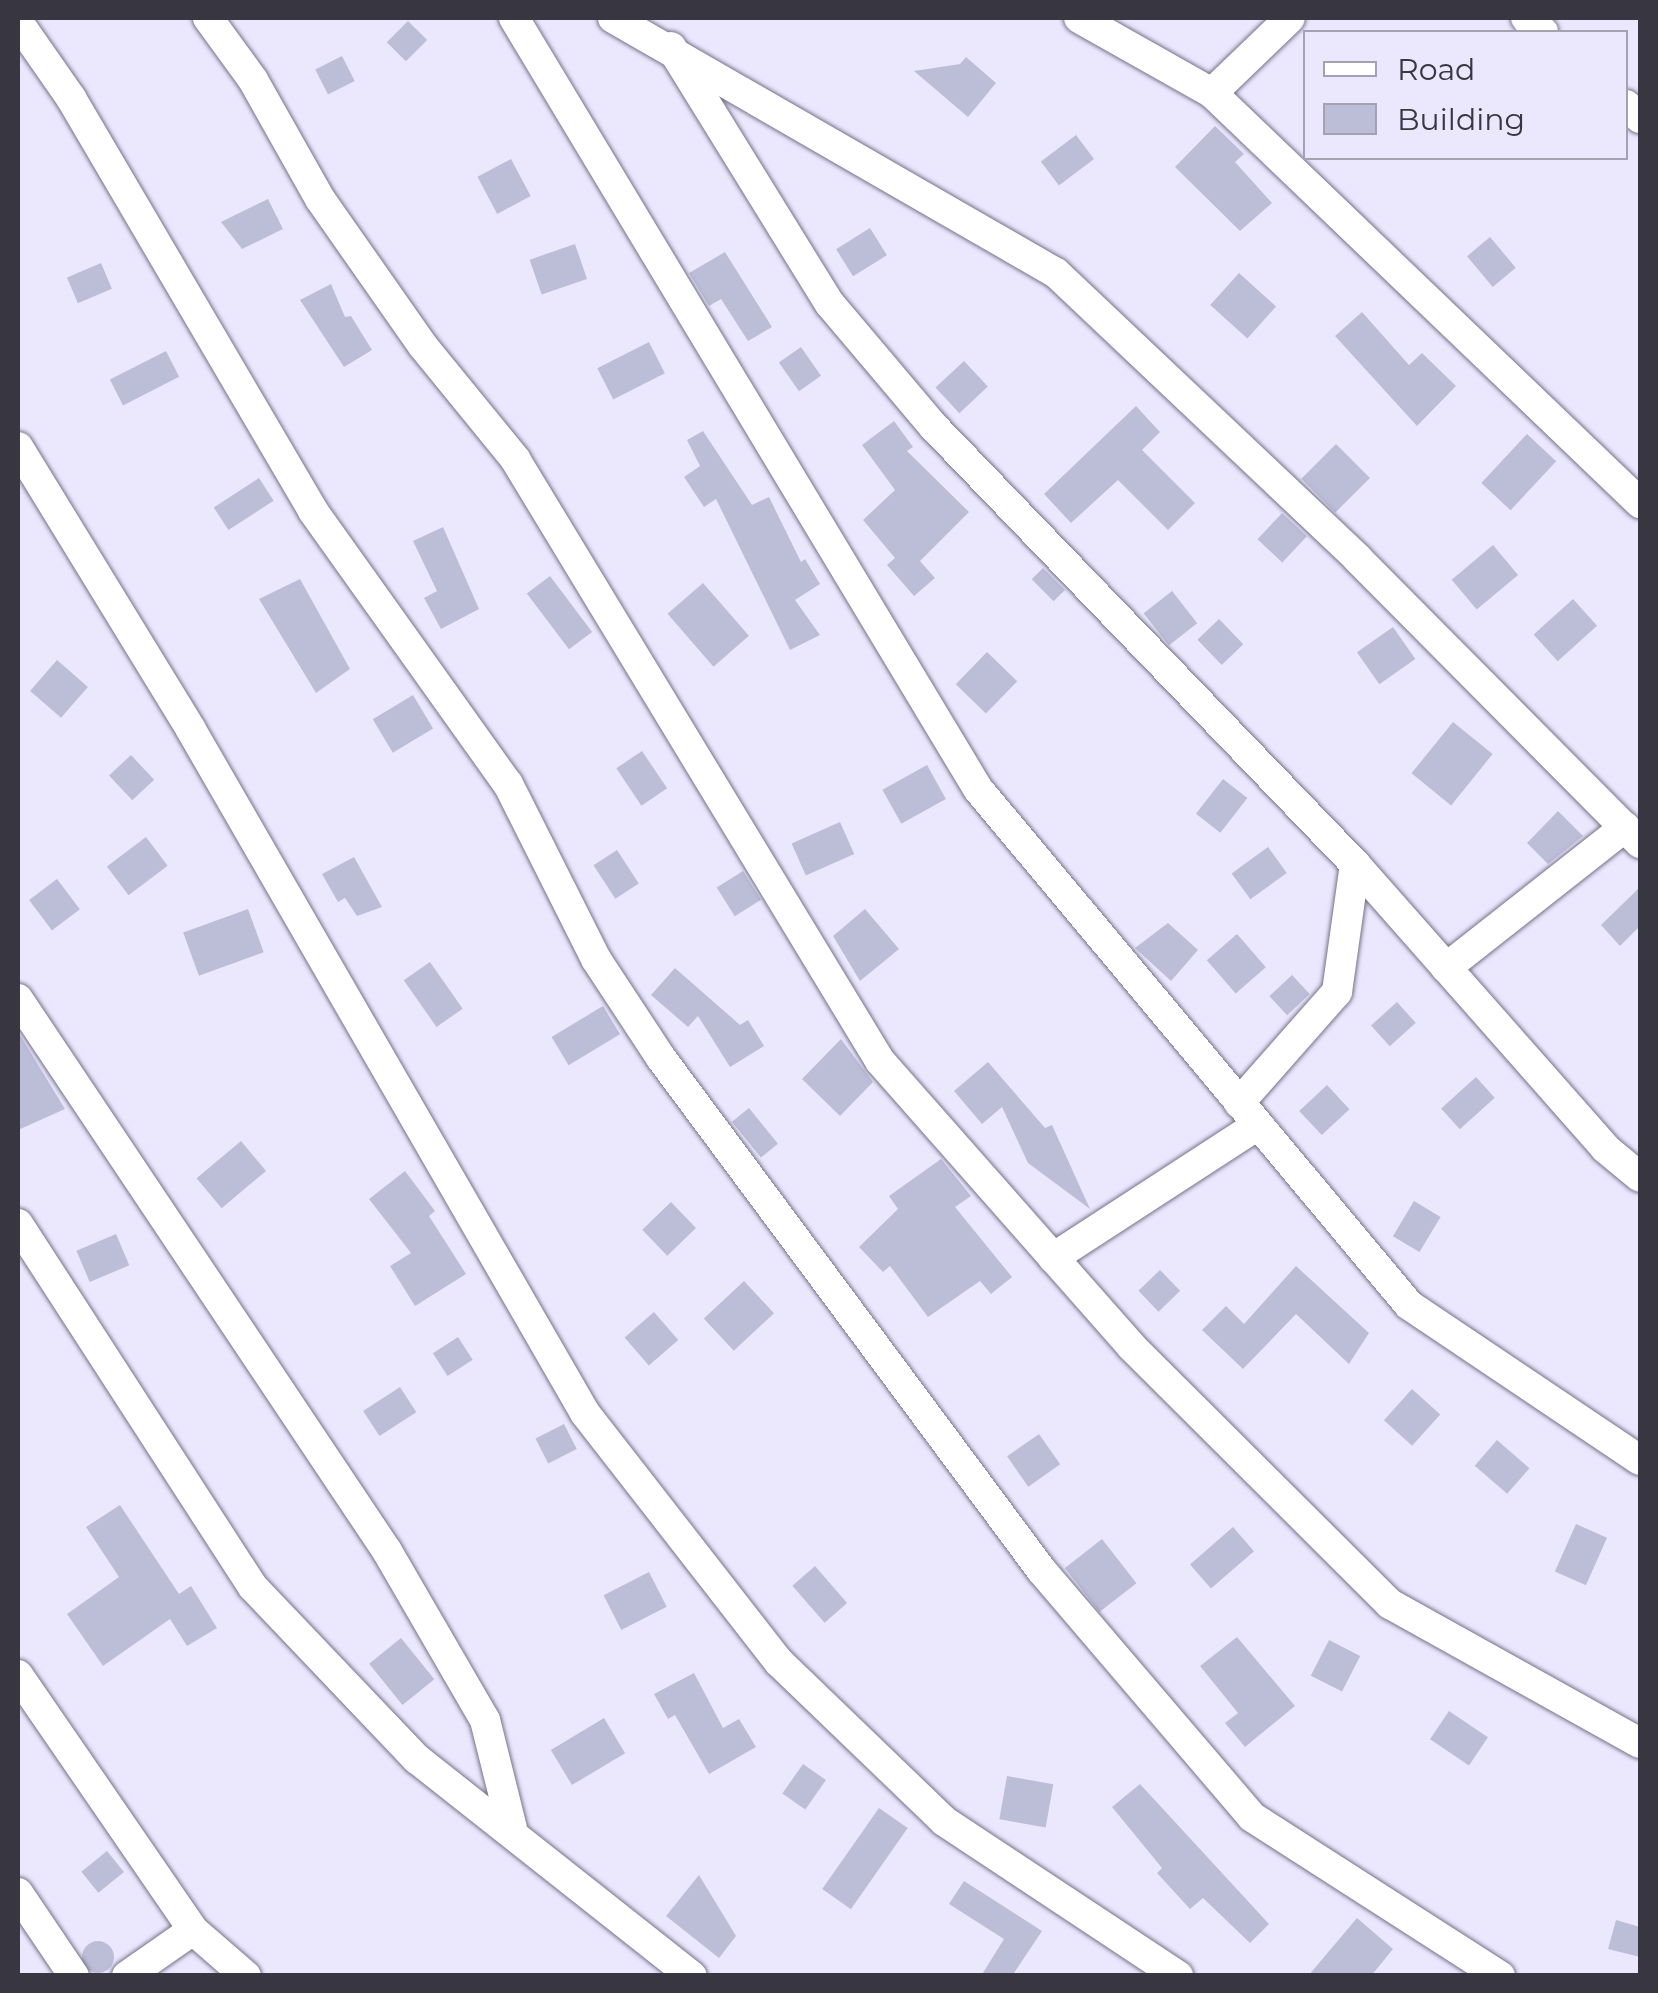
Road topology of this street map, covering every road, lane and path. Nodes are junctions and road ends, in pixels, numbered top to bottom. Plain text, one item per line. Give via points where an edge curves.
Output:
1 (208, 18) edge
2 (514, 18) edge
3 (613, 18) edge
4 (1079, 18) edge
5 (1290, 18) edge
6 (18, 22) edge
7 (671, 48) junction
8 (1212, 92) junction
9 (18, 447) edge
10 (1640, 504) edge
11 (1632, 835) edge
12 (1355, 864) junction
13 (1446, 968) junction
14 (18, 998) edge
15 (1248, 1114) junction
16 (1640, 1176) edge
17 (18, 1224) edge
18 (1053, 1258) junction
19 (1640, 1460) edge
20 (18, 1675) edge
21 (1640, 1743) edge
22 (512, 1828) junction
23 (18, 1893) edge
24 (193, 1930) junction
25 (74, 1976) edge
26 (127, 1976) edge
27 (246, 1976) edge
28 (692, 1976) edge
29 (1178, 1976) edge
30 (1500, 1976) edge

1 - 18 street via 253,80 320,199 423,346 515,459 880,1061
2 - 15 street via 978,789
3 - 7 street
4 - 8 street
5 - 8 street
6 - 30 street via 71,98 291,476 508,784 596,959 650,1042 1042,1572 1252,1818
7 - 11 street via 1056,272 1358,558
7 - 12 street via 761,201 841,318 934,428
8 - 10 street
9 - 29 street via 190,728 585,1413 779,1662 944,1821
11 - 13 street
12 - 13 street
12 - 15 street via 1337,992
13 - 16 street via 1604,1148
14 - 22 street via 388,1552 486,1720
15 - 18 street
15 - 19 street via 1409,1304
17 - 22 street via 253,1586 417,1759
18 - 21 street via 1131,1346 1390,1604
20 - 24 street
22 - 28 street
23 - 25 street
24 - 26 street
24 - 27 street

